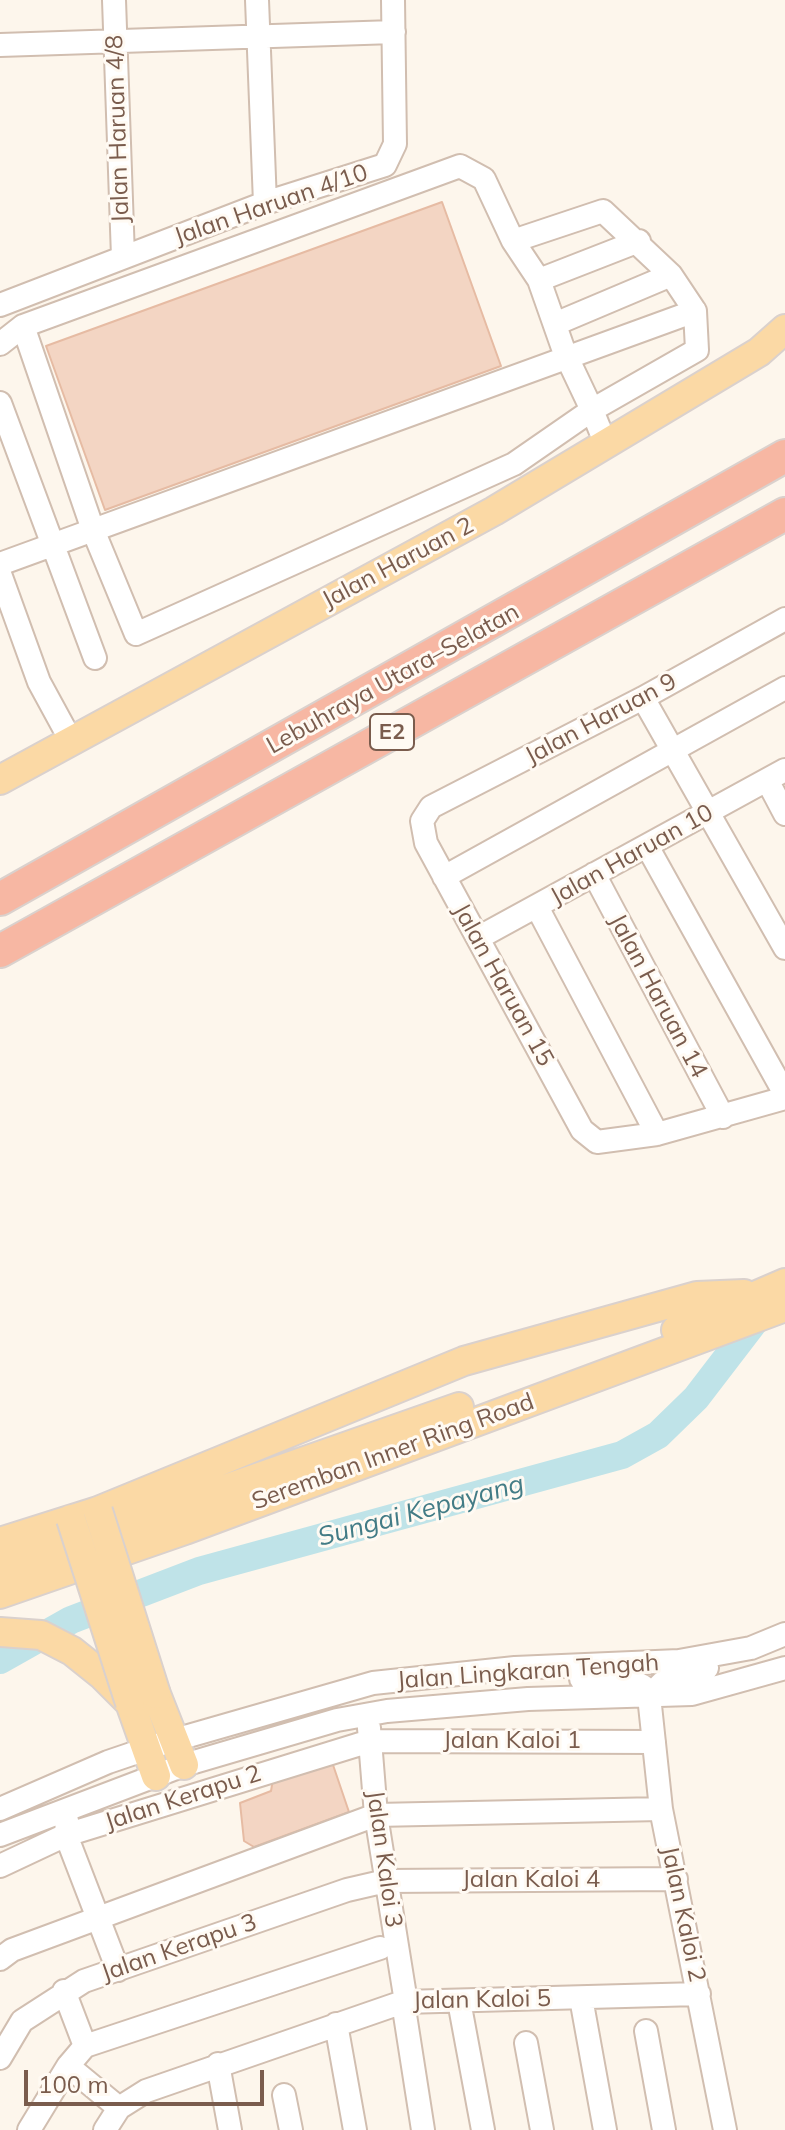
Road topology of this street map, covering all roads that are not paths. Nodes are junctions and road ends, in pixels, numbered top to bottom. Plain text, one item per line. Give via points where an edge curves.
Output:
1 (114, 0) edge
2 (257, 0) edge
3 (393, 0) edge
4 (394, 32) junction
5 (258, 39) junction
6 (115, 43) junction
7 (0, 45) edge
8 (265, 203) junction
9 (513, 241) junction
10 (639, 241) junction
11 (123, 257) junction
12 (671, 275) junction
13 (539, 280) junction
14 (0, 305) edge
15 (695, 311) junction
16 (555, 324) junction
17 (23, 326) junction
18 (785, 329) edge
19 (0, 344) edge
20 (569, 359) junction
21 (0, 403) edge
22 (592, 410) junction
23 (606, 445) junction
24 (785, 456) edge
25 (785, 514) edge
26 (93, 530) junction
27 (50, 545) junction
28 (0, 564) edge
29 (0, 574) edge
30 (785, 619) edge
31 (95, 658) dead end
32 (785, 688) edge
33 (643, 698) junction
34 (70, 739) junction
35 (673, 750) junction
36 (776, 775) edge
37 (0, 780) edge
38 (708, 812) junction
39 (785, 814) edge
40 (422, 821) joint
41 (647, 846) junction
42 (594, 874) junction
43 (444, 877) junction
44 (0, 899) edge
45 (537, 907) junction
46 (478, 938) junction
47 (785, 948) edge
48 (0, 951) edge
49 (785, 1096) edge
50 (723, 1117) junction
51 (657, 1134) junction
52 (777, 1295) edge
53 (680, 1338) junction
54 (84, 1515) junction
55 (0, 1542) edge
56 (0, 1568) edge
57 (0, 1594) edge
58 (0, 1632) edge
59 (785, 1634) edge
60 (751, 1648) junction
61 (515, 1668) junction
62 (785, 1668) edge
63 (649, 1696) junction
64 (143, 1698) junction
65 (368, 1715) junction
66 (370, 1741) junction
67 (654, 1742) junction
68 (147, 1749) junction
69 (180, 1753) junction
70 (156, 1776) junction
71 (73, 1805) junction
72 (0, 1809) edge
73 (661, 1809) junction
74 (376, 1815) junction
75 (0, 1835) edge
76 (66, 1835) junction
77 (0, 1866) edge
78 (676, 1879) junction
79 (386, 1881) junction
80 (98, 1919) junction
81 (380, 1948) dead end
82 (0, 1959) edge
83 (118, 1970) junction
84 (64, 1991) junction
85 (699, 1994) junction
86 (581, 1998) junction
87 (459, 2001) junction
88 (404, 2002) junction
89 (336, 2024) junction
90 (646, 2031) dead end
91 (526, 2043) dead end
92 (85, 2046) junction
93 (0, 2058) edge
94 (218, 2064) junction
95 (68, 2066) junction
96 (284, 2095) dead end
97 (119, 2108) junction
98 (29, 2130) edge
99 (105, 2130) edge
100 (230, 2130) edge
101 (291, 2130) edge
102 (355, 2130) edge
103 (423, 2130) edge
104 (483, 2130) edge
105 (542, 2130) edge
106 (605, 2130) edge
107 (664, 2130) edge
108 (725, 2130) edge

1 - 6 street, Jalan Haruan 4/8
2 - 5 street
3 - 4 street, Jalan Haruan 4/10
4 - 5 street
4 - 8 street, Jalan Haruan 4/10 via 392,156 375,170
5 - 6 street
5 - 8 street
6 - 7 street
6 - 11 street, Jalan Haruan 4/8
8 - 11 street, Jalan Haruan 4/10
9 - 10 street via 603,211
9 - 13 street
9 - 17 street via 484,179 460,166
10 - 12 street
10 - 13 street
11 - 14 street, Jalan Haruan 4/10
12 - 15 street
12 - 16 street
13 - 16 street
15 - 20 street
15 - 22 street via 697,350
16 - 20 street
17 - 19 street
17 - 26 street
18 - 23 main road, Jalan Haruan 2 via 759,352
20 - 22 street
20 - 26 street
21 - 27 street
22 - 23 street
22 - 26 street via 514,464 136,634
23 - 34 main road, Jalan Haruan 2 via 494,511
24 - 44 highway, Lebuhraya Utara–Selatan / E2
25 - 48 highway, Lebuhraya Utara–Selatan / E2
26 - 27 street
27 - 28 street
27 - 31 street
29 - 34 street via 39,682
30 - 33 street, Jalan Haruan 9
32 - 35 street
33 - 35 street
33 - 40 street, Jalan Haruan 9 via 431,807
34 - 37 main road, Jalan Haruan 2
35 - 38 street
35 - 43 street
36 - 38 street, Jalan Haruan 10
36 - 39 street
38 - 41 street, Jalan Haruan 10
38 - 47 street
40 - 43 street, Jalan Haruan 15 via 426,843
41 - 42 street, Jalan Haruan 10
41 - 49 street
42 - 45 street, Jalan Haruan 10
42 - 50 street, Jalan Haruan 14
43 - 46 street, Jalan Haruan 15
45 - 46 street, Jalan Haruan 10
45 - 51 street
46 - 51 street, Jalan Haruan 15 via 582,1130 597,1142
49 - 50 street
50 - 51 street
52 - 53 main road, Seremban Inner Ring Road
52 - 54 main road via 697,1296 464,1361
53 - 56 main road, Seremban Inner Ring Road
53 - 57 main road, Seremban Inner Ring Road via 185,1530
54 - 55 main road
54 - 64 main road, bridge
58 - 64 main road via 32,1634 59,1644
59 - 60 street, Jalan Lingkaran Tengah
60 - 61 street, Jalan Lingkaran Tengah via 679,1661
60 - 63 street via 720,1665 668,1680
61 - 63 street via 534,1678 633,1681
61 - 69 street, Jalan Lingkaran Tengah via 373,1683
62 - 63 street, Jalan Lingkaran Tengah via 692,1694
63 - 65 street, Jalan Lingkaran Tengah via 528,1699
63 - 67 street, Jalan Kaloi 2
64 - 68 main road
64 - 69 main road
65 - 66 street, Jalan Kaloi 3
65 - 69 street, Jalan Lingkaran Tengah
66 - 67 street, Jalan Kaloi 1
66 - 74 street, Jalan Kaloi 3
66 - 76 street, Jalan Kerapu 2
67 - 73 street, Jalan Kaloi 2
68 - 69 street, Jalan Lingkaran Tengah
68 - 70 main road
68 - 72 street, Jalan Lingkaran Tengah
69 - 70 street, Jalan Lingkaran Tengah
70 - 71 street, Jalan Lingkaran Tengah
71 - 75 street, Jalan Lingkaran Tengah
71 - 76 street
73 - 74 street
73 - 78 street, Jalan Kaloi 2
74 - 79 street, Jalan Kaloi 3
74 - 80 street
76 - 77 street, Jalan Kerapu 2
76 - 80 street
78 - 79 street, Jalan Kaloi 4
78 - 85 street, Jalan Kaloi 2
79 - 83 street, Jalan Kerapu 3
79 - 88 street, Jalan Kaloi 3
80 - 82 street
80 - 83 street
81 - 92 street
83 - 84 street, Jalan Kerapu 3
84 - 92 street
84 - 93 street, Jalan Kerapu 3 via 22,2021
85 - 86 street, Jalan Kaloi 5
85 - 108 street, Jalan Kaloi 2
86 - 87 street, Jalan Kaloi 5
86 - 106 street
87 - 88 street, Jalan Kaloi 5
87 - 104 street
88 - 89 street, Jalan Kaloi 5
88 - 103 street, Jalan Kaloi 3
89 - 94 street, Jalan Kaloi 5
89 - 102 street
90 - 107 street
91 - 105 street
92 - 95 street
94 - 97 street, Jalan Kaloi 5 via 146,2091
94 - 100 street
95 - 97 street
95 - 98 street
96 - 101 street
97 - 99 street, Jalan Kaloi 5

